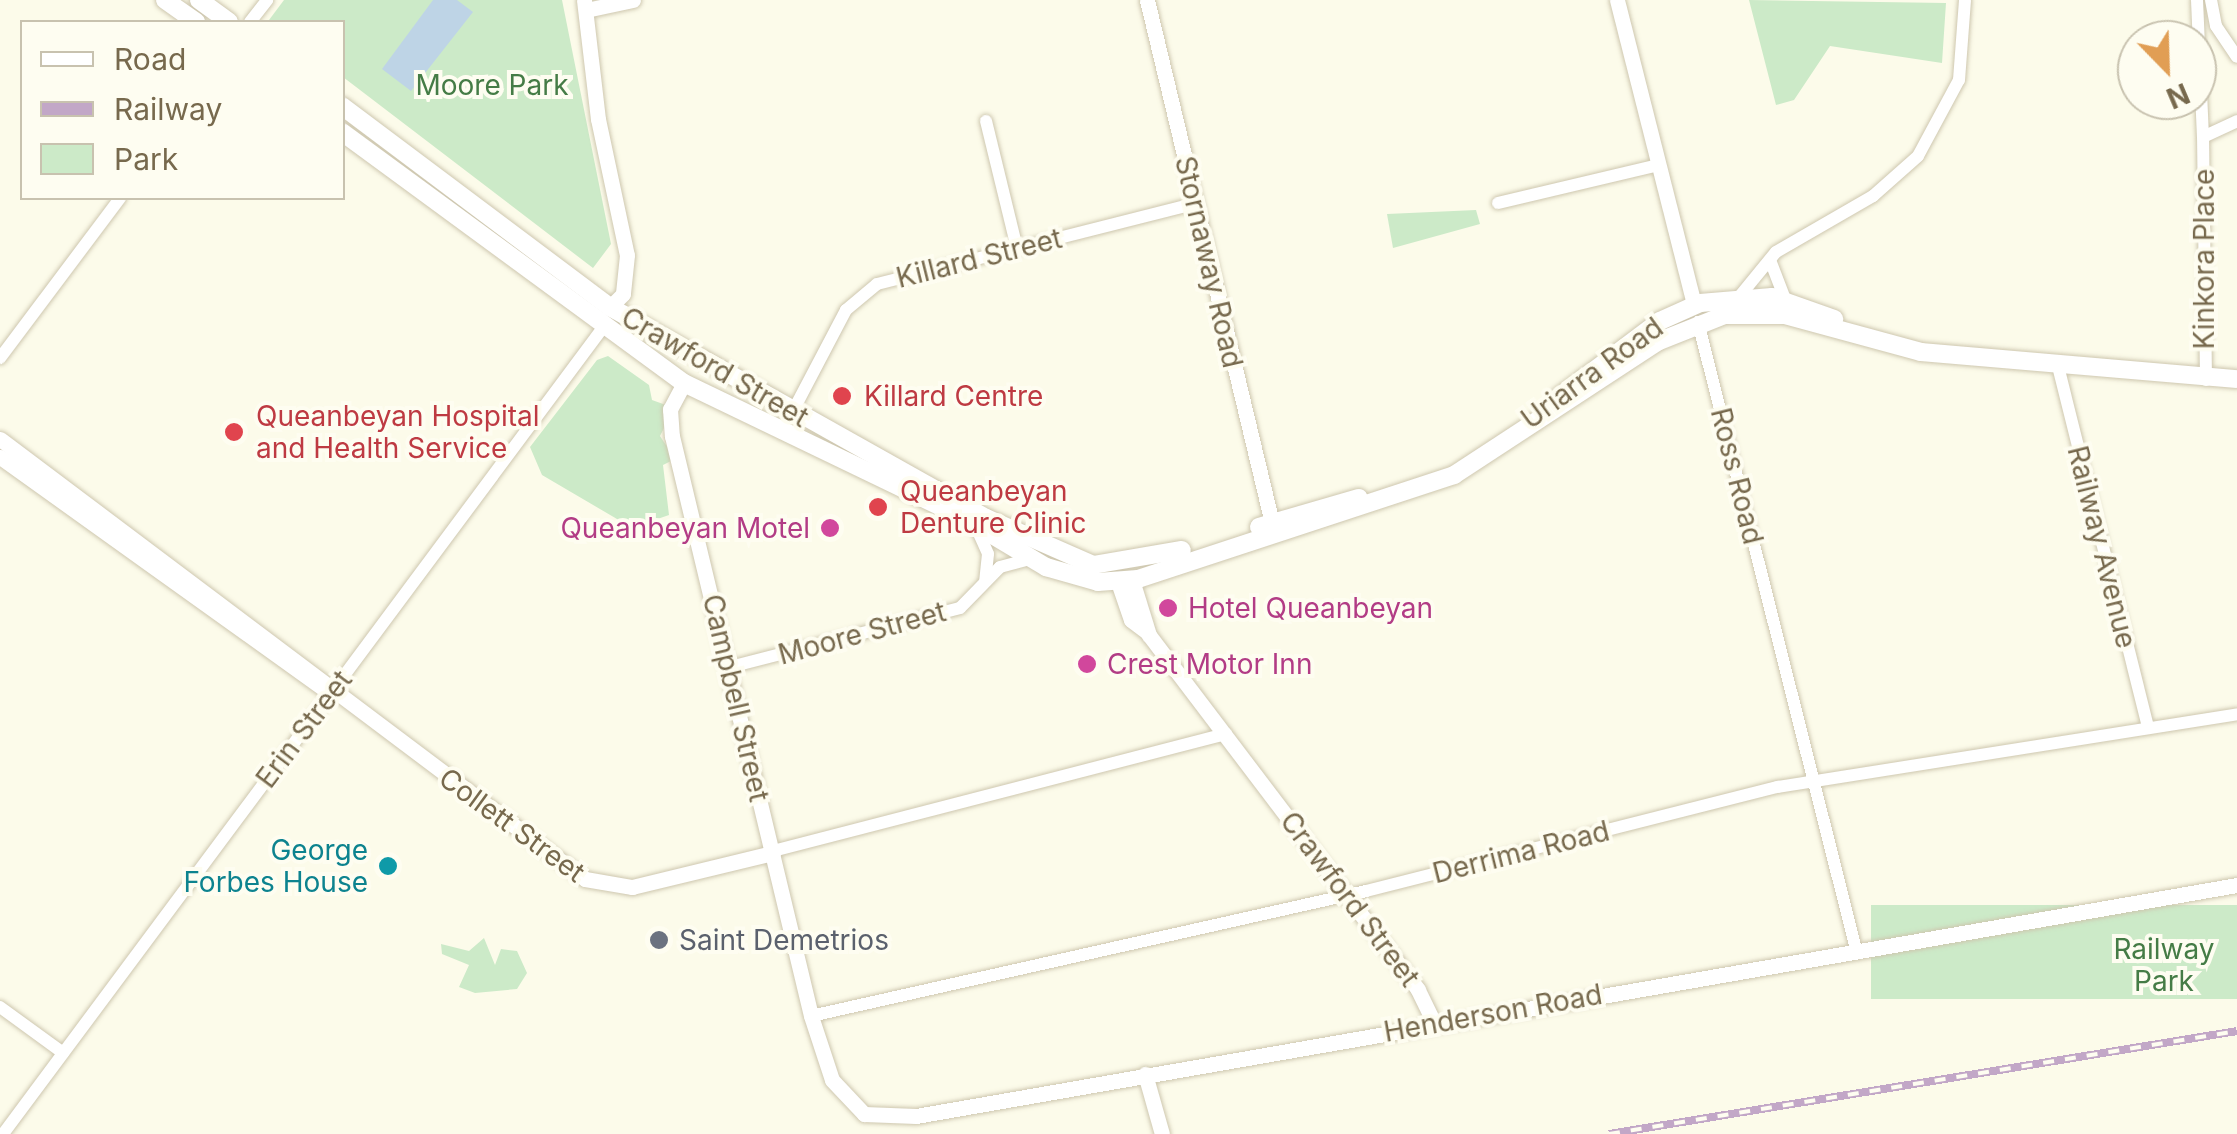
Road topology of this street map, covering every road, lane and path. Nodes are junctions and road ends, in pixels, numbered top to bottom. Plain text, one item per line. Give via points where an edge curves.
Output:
1 (164, 0) edge
2 (199, 0) edge
3 (267, 0) edge
4 (633, 0) edge
5 (1147, 0) edge
6 (1616, 0) edge
7 (1965, 0) edge
8 (2210, 0) edge
9 (585, 5) edge
10 (2213, 18) joint
11 (193, 20) edge
12 (226, 20) edge
13 (252, 20) edge
14 (2237, 57) edge
15 (345, 108) edge
16 (2204, 120) edge
17 (986, 121) dead end
18 (2237, 121) edge
19 (345, 134) edge
20 (2204, 137) junction
21 (1658, 166) junction
22 (118, 200) edge
23 (1196, 203) junction
24 (1498, 203) dead end
25 (1016, 248) junction
26 (1771, 258) junction
27 (1739, 297) junction
28 (1789, 301) junction
29 (1696, 314) junction
30 (608, 316) junction
31 (1892, 347) junction
32 (0, 358) edge
33 (2058, 366) junction
34 (2237, 379) edge
35 (2206, 380) junction
36 (684, 383) junction
37 (792, 410) junction
38 (782, 432) junction
39 (0, 439) edge
40 (0, 458) edge
41 (964, 518) junction
42 (1281, 520) junction
43 (1036, 562) junction
44 (1124, 576) junction
45 (984, 584) junction
46 (730, 668) junction
47 (332, 692) junction
48 (2237, 714) edge
49 (2148, 728) junction
50 (1226, 734) junction
51 (1814, 780) junction
52 (773, 852) junction
53 (2237, 884) edge
54 (1348, 896) junction
55 (1857, 953) junction
56 (0, 1007) edge
57 (811, 1016) junction
58 (1434, 1023) junction
59 (63, 1053) junction
60 (1145, 1074) junction
61 (3, 1134) edge
62 (1162, 1134) edge

1 - 11 main road
2 - 12 main road
3 - 13 street
4 - 9 street
5 - 23 street, Stornaway Road
6 - 21 street, Ross Road
7 - 26 street via 1962,68 1918,156 1873,196
8 - 10 street, Kinkora Place
9 - 30 street via 628,270 624,294
10 - 14 street, Kinkora Place
15 - 30 main road, Crawford Street
16 - 20 street, Kinkora Place
17 - 25 street
18 - 20 street, Kinkora Place
19 - 30 main road, Crawford Street
20 - 35 street, Kinkora Place
21 - 24 street
21 - 29 street, Ross Road
22 - 32 street
23 - 25 street, Killard Street
23 - 42 street, Stornaway Road
25 - 37 street, Killard Street via 897,277 860,296
26 - 27 street
26 - 28 street via 1774,284
27 - 28 main road, Uriarra Road
27 - 29 main road, Uriarra Road
28 - 31 main road, Uriarra Road
29 - 31 main road, Uriarra Road via 1770,313
29 - 42 main road, Uriarra Road via 1466,470
29 - 51 street, Ross Road
30 - 36 main road, Crawford Street
30 - 37 main road, Crawford Street
30 - 47 street, Erin Street
31 - 33 main road, Uriarra Road
33 - 35 main road, Uriarra Road
33 - 49 street, Railway Avenue
34 - 35 main road, Uriarra Road
36 - 38 main road, Crawford Street
36 - 46 street, Campbell Street via 670,421
37 - 38 main road, Killard Street
37 - 44 main road, Crawford Street via 1054,552
38 - 41 main road, Crawford Street
39 - 47 street, Collett Street via 308,664
40 - 47 street, Collett Street via 298,676
41 - 43 main road, Crawford Street
41 - 45 street via 986,545
42 - 44 main road, Uriarra Road
43 - 44 main road, Crawford Street via 1073,578
43 - 45 street, Moore Street via 1011,561
44 - 50 street, Crawford Street via 1130,617
45 - 46 street, Moore Street via 946,612
46 - 52 street, Campbell Street
47 - 52 street, Collett Street via 593,883 632,888
47 - 59 street, Erin Street
48 - 49 street, Derrima Road
49 - 51 street, Derrima Road
50 - 52 street, Collett Street
50 - 54 street, Crawford Street
51 - 54 street, Derrima Road
51 - 55 street, Ross Road
52 - 57 street, Campbell Street
53 - 55 street, Henderson Road
54 - 57 street, Derrima Road
54 - 58 street, Crawford Street
55 - 58 street, Henderson Road
56 - 59 street
57 - 60 street, Henderson Road via 840,1094 880,1118
58 - 60 street, Henderson Road
59 - 61 street, Erin Street
60 - 62 street

